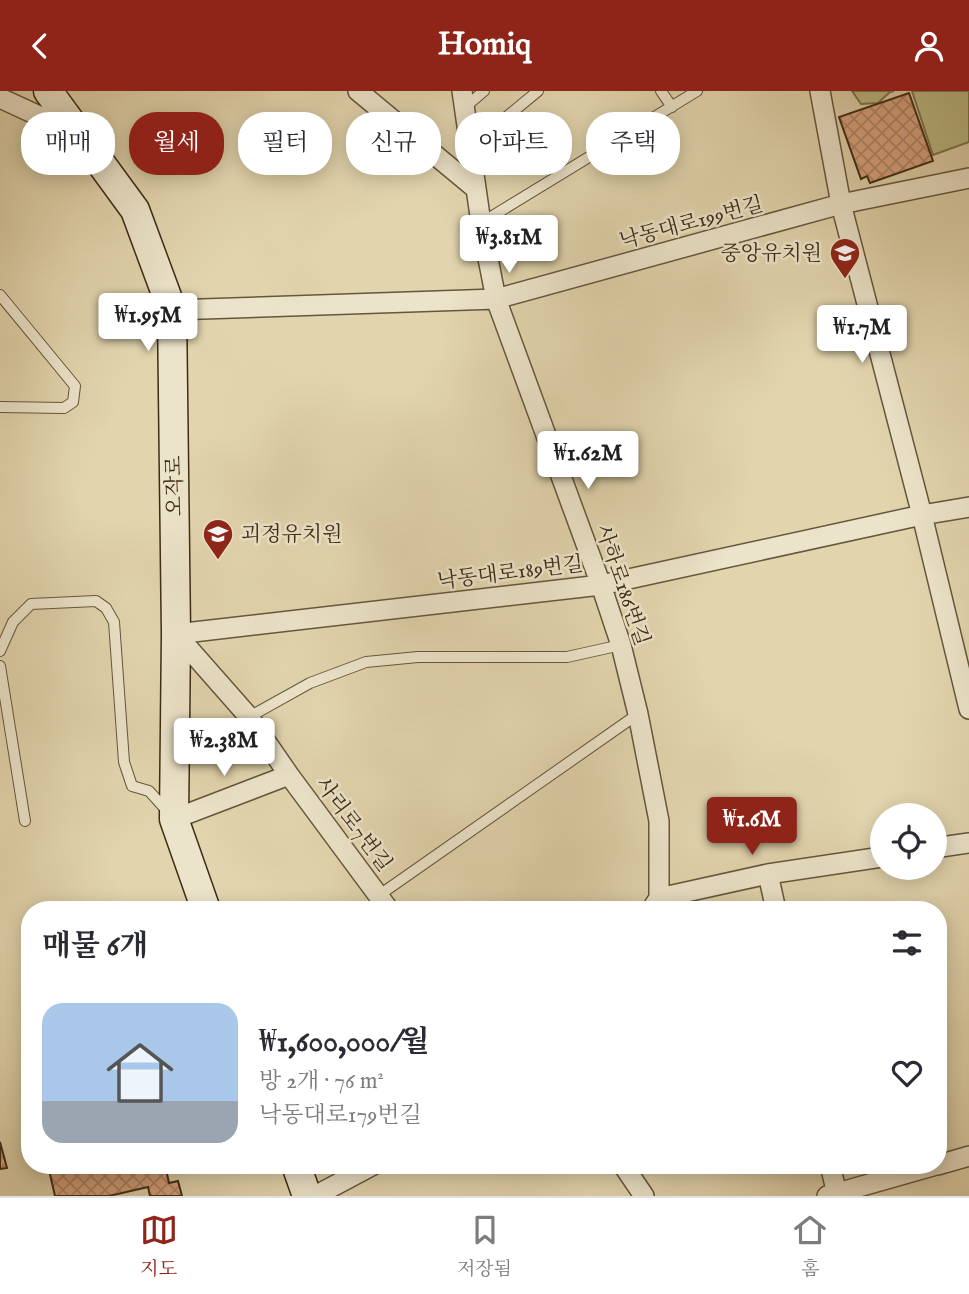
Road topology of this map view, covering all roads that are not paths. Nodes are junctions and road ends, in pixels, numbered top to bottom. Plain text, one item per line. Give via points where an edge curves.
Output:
1 (48, 91) edge
2 (358, 91) edge
3 (484, 91) edge
4 (538, 91) edge
5 (662, 91) edge
6 (697, 91) edge
7 (820, 91) edge
8 (0, 98) edge
9 (463, 99) edge
10 (671, 107) junction
11 (30, 112) edge
12 (63, 112) edge
13 (513, 112) edge
14 (109, 175) edge
15 (474, 175) edge
16 (969, 179) edge
17 (476, 189) junction
18 (841, 204) junction
19 (481, 223) junction
20 (0, 295) edge
21 (496, 299) junction
22 (172, 310) junction
23 (0, 407) edge
24 (969, 507) edge
25 (922, 515) junction
26 (601, 585) junction
27 (177, 634) junction
28 (621, 645) junction
29 (0, 652) edge
30 (0, 666) edge
31 (969, 709) edge
32 (638, 714) junction
33 (249, 717) junction
34 (289, 775) junction
35 (174, 819) junction
36 (25, 821) dead end
37 (969, 843) edge
38 (947, 846) edge
39 (870, 858) edge
40 (768, 874) junction
41 (203, 901) edge
42 (383, 901) edge
43 (387, 901) edge
44 (655, 901) edge
45 (666, 901) edge
46 (774, 901) edge
47 (969, 1156) edge
48 (947, 1162) edge
49 (299, 1174) edge
50 (356, 1174) edge
51 (629, 1174) edge
52 (831, 1174) edge
53 (906, 1174) edge
54 (832, 1195) edge
55 (307, 1196) edge
56 (315, 1196) edge
57 (644, 1196) edge

1 - 12 street, 오작로
2 - 17 street
3 - 9 lane
4 - 13 lane
5 - 10 lane
6 - 10 lane
7 - 18 street
8 - 11 street
10 - 19 lane
14 - 22 street, 오작로 via 135,211
15 - 17 street, 사하로186번길
16 - 18 street, 낙동대로199번길
17 - 19 street, 사하로186번길
18 - 21 street, 낙동대로199번길
18 - 25 street
19 - 21 street, 사하로186번길
20 - 23 lane via 75,386 73,402 64,408
21 - 22 street, 낙동대로199번길
21 - 26 street, 사하로186번길
22 - 27 street, 오작로
24 - 25 street, 낙동대로189번길
25 - 26 street, 낙동대로189번길
25 - 31 street
26 - 27 street, 낙동대로189번길
26 - 28 street, 사하로186번길
27 - 33 street, 사리로7번길
27 - 35 street, 오작로
28 - 32 street, 사하로186번길
28 - 33 lane via 567,657 418,657 366,662 310,683
29 - 35 lane via 13,622 31,604 96,601 106,608 114,622 124,762 132,786 149,791
30 - 36 lane
32 - 43 lane
32 - 44 street, 사하로186번길 via 659,821
33 - 34 street, 사리로7번길
34 - 35 street
34 - 42 street, 사리로7번길
35 - 41 street, 오작로
37 - 38 street
39 - 40 street
40 - 45 street
40 - 46 street
47 - 48 street
49 - 55 street
50 - 56 street
51 - 57 street
52 - 54 street
53 - 54 street

